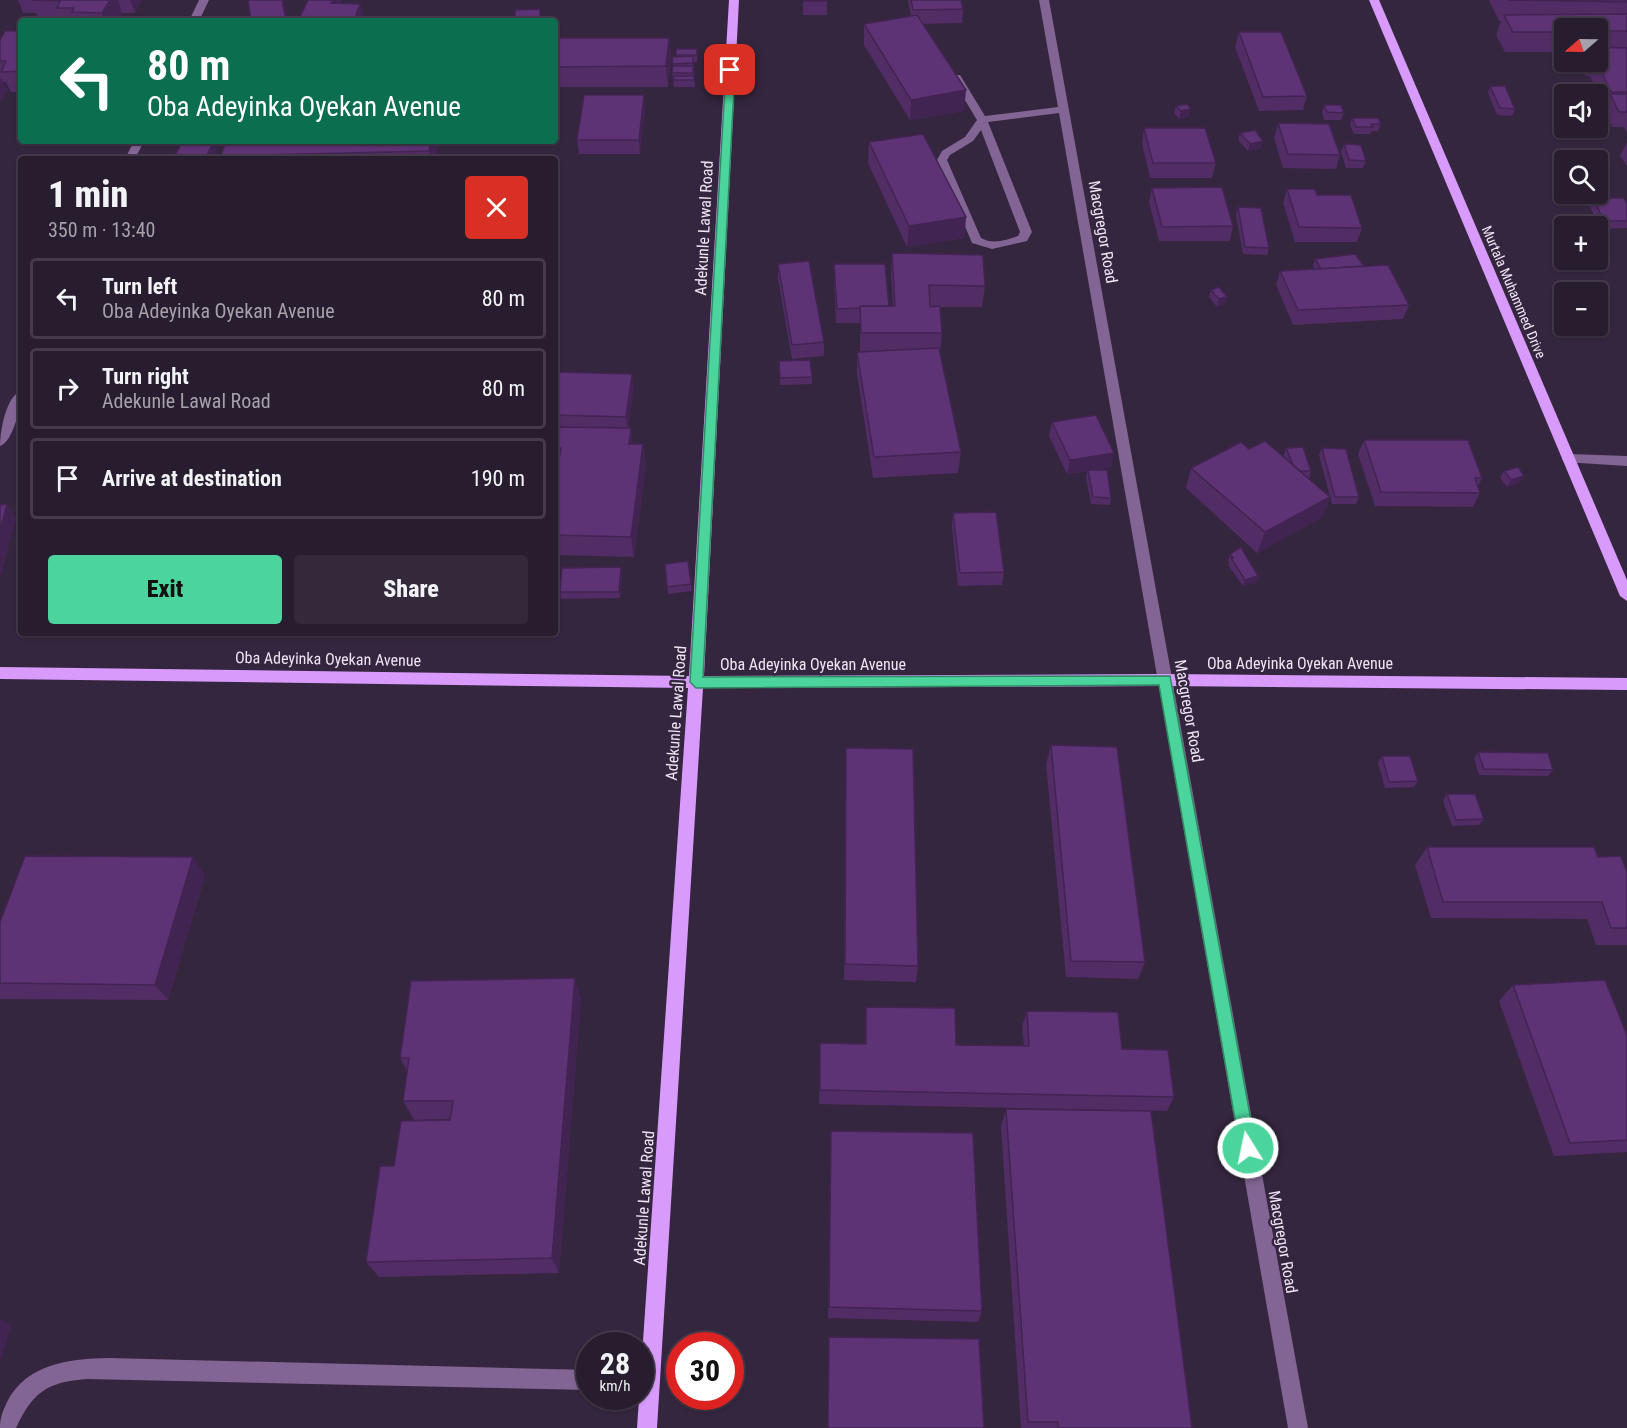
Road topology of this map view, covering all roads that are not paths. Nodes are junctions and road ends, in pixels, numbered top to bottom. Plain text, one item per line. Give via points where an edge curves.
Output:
1 (204, 0) edge
2 (734, 0) edge
3 (1044, 0) edge
4 (1374, 0) edge
5 (195, 18) edge
6 (952, 71) edge
7 (1063, 109) junction
8 (982, 120) junction
9 (18, 402) edge
10 (0, 441) edge
11 (1569, 459) junction
12 (1627, 461) edge
13 (1627, 596) edge
14 (0, 673) edge
15 (1165, 680) junction
16 (696, 682) junction
17 (1627, 684) edge
18 (649, 1332) edge
19 (576, 1380) edge
20 (646, 1410) edge
21 (5, 1428) edge
22 (647, 1428) edge
23 (1298, 1428) edge

1 - 5 street
2 - 16 main road, Adekunle Lawal Road
3 - 7 street, Macgregor Road
4 - 11 main road, Murtala Muhammed Drive
6 - 8 street
7 - 8 street
7 - 15 street, Macgregor Road
8 - 8 street via 1026,232 1016,241 989,246 976,240 942,160 946,153 969,139
9 - 10 street
11 - 12 street
11 - 13 main road, Murtala Muhammed Drive
14 - 16 main road, Oba Adeyinka Oyekan Avenue
15 - 16 main road, Oba Adeyinka Oyekan Avenue
15 - 17 main road, Oba Adeyinka Oyekan Avenue
15 - 23 street, Macgregor Road
16 - 18 main road, Adekunle Lawal Road
19 - 21 street via 68,1370 25,1392
20 - 22 main road, Adekunle Lawal Road

